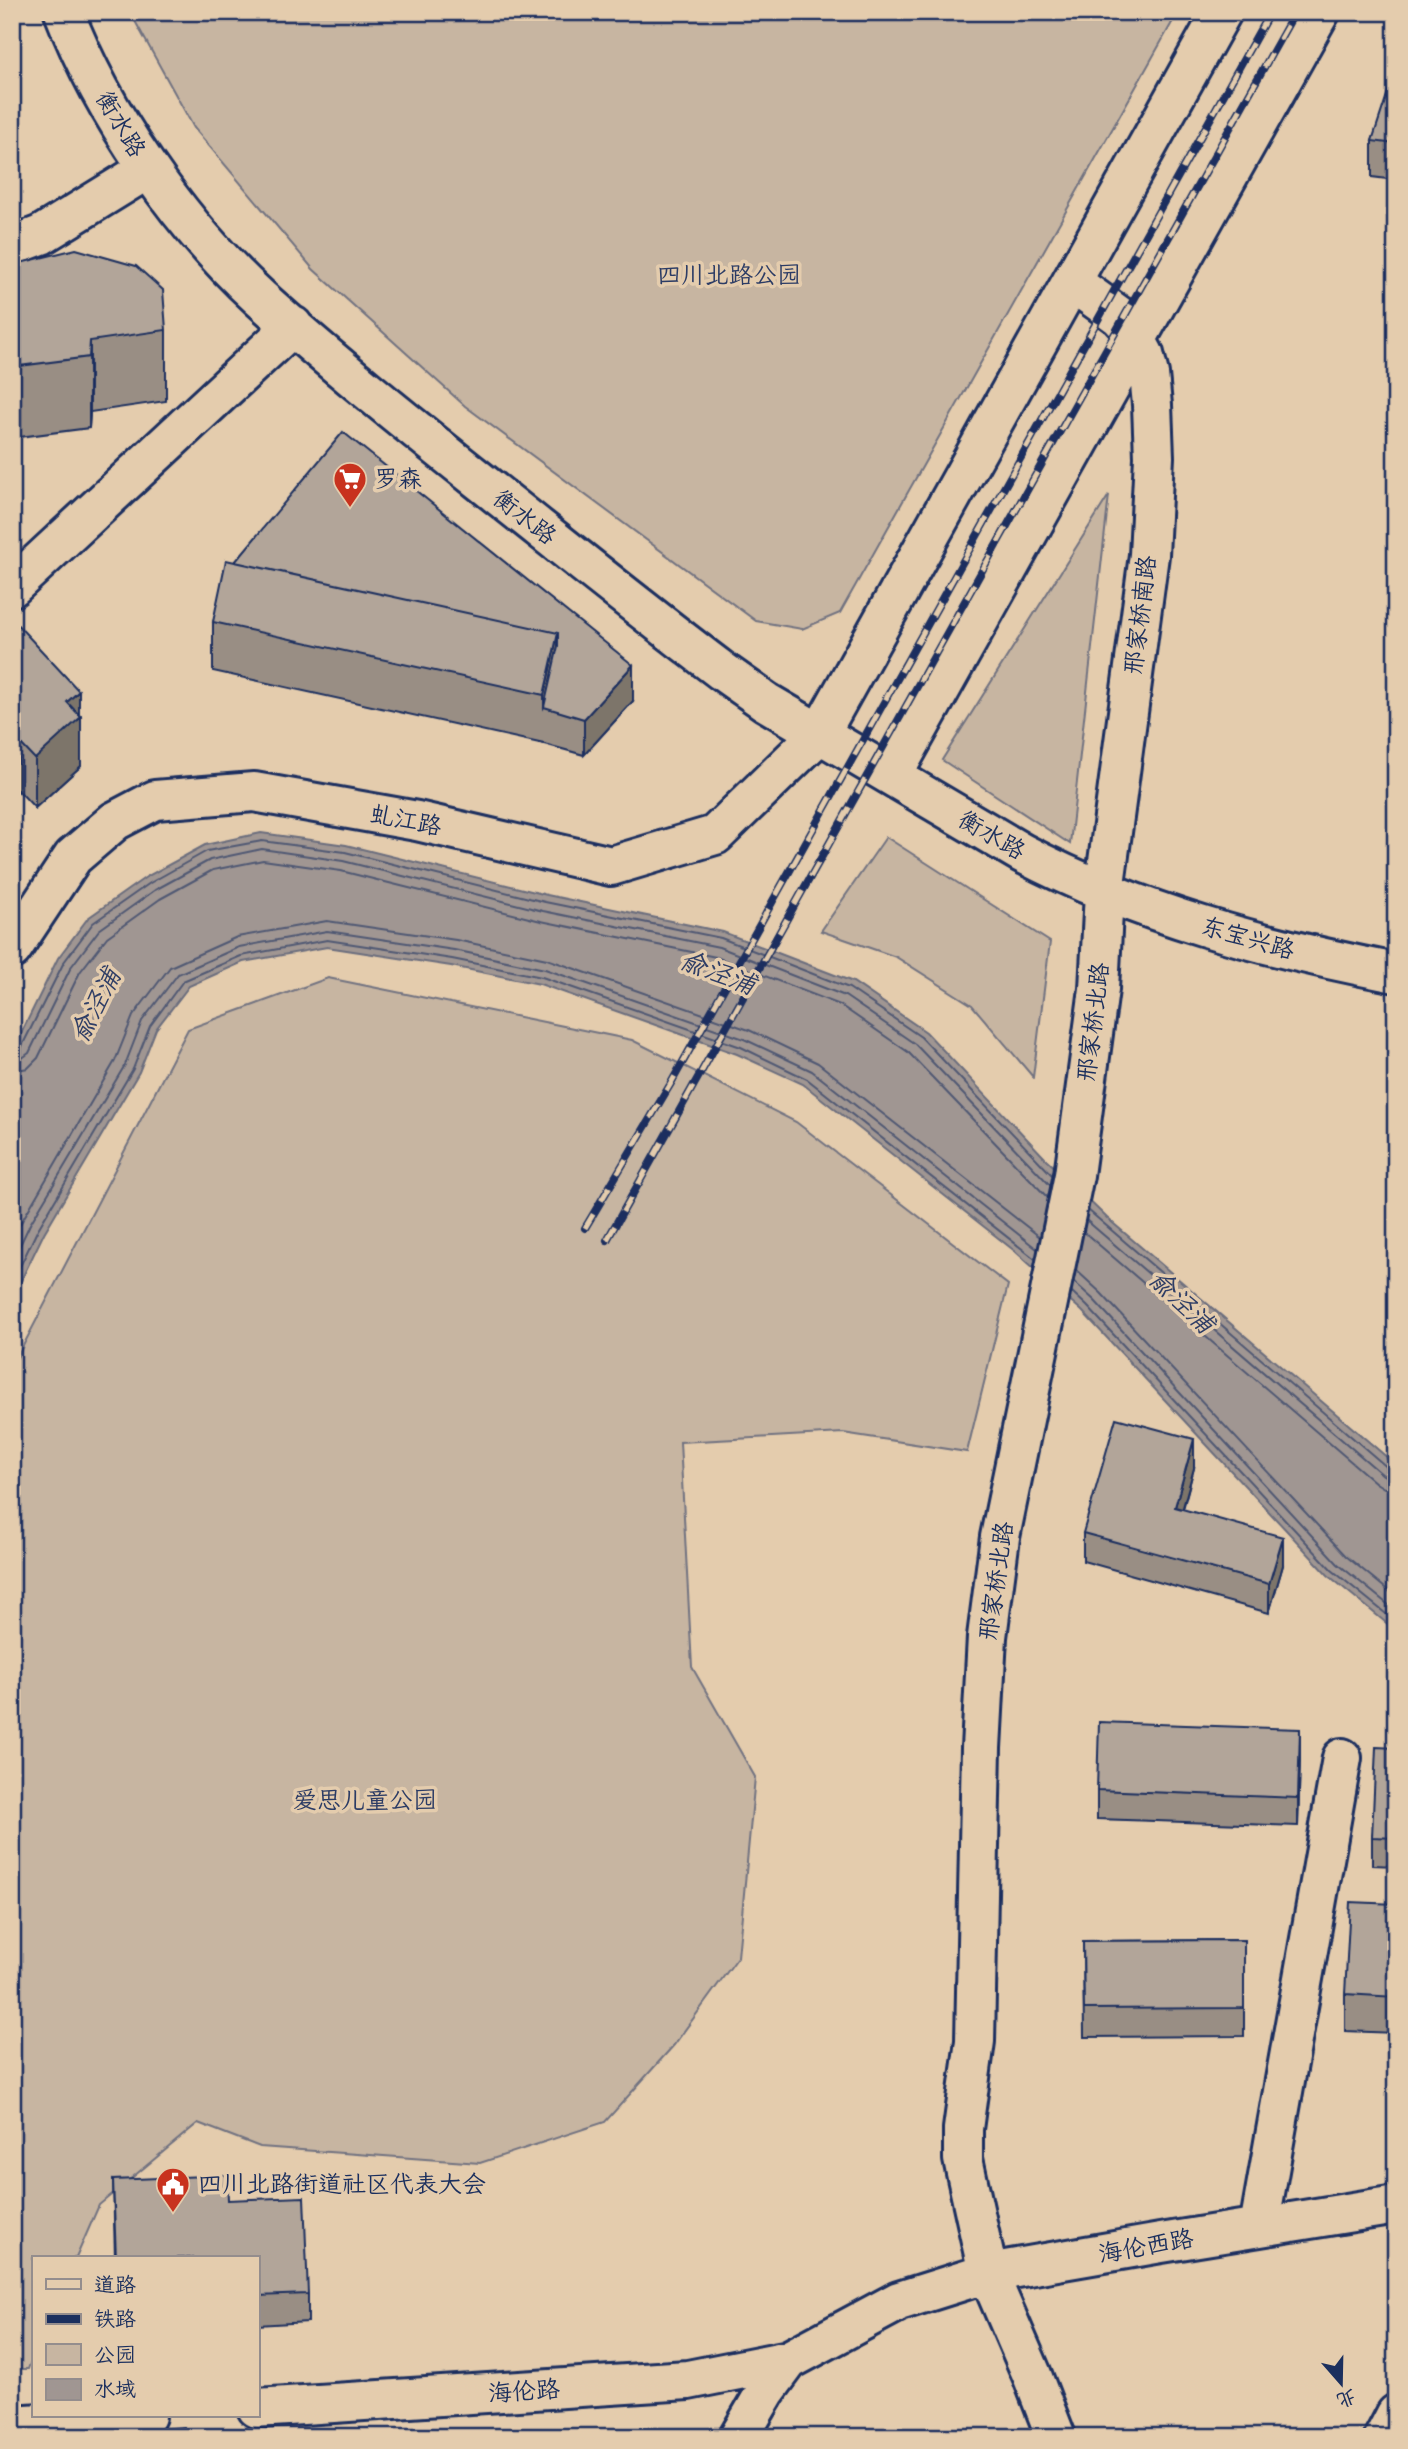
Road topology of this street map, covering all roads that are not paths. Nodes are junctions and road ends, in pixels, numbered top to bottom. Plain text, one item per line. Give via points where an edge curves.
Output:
1 (64, 12) edge
2 (1222, 12) edge
3 (1320, 12) edge
4 (148, 169) junction
5 (12, 246) edge
6 (1072, 282) junction
7 (293, 326) junction
8 (1137, 339) junction
9 (27, 558) edge
10 (12, 587) edge
11 (820, 733) junction
12 (892, 776) junction
13 (1104, 892) junction
14 (12, 949) edge
15 (1396, 973) edge
16 (1342, 1758) dead end
17 (1396, 2205) edge
18 (1259, 2227) junction
19 (988, 2273) junction
20 (789, 2360) junction
21 (259, 2408) edge
22 (1396, 2414) edge
23 (116, 2418) edge
24 (12, 2425) edge
25 (739, 2437) edge
26 (1056, 2437) edge
27 (1384, 2437) edge

1 - 4 street, 衡水路 via 103,95
2 - 6 street
3 - 8 street
4 - 5 street via 40,235
4 - 7 street, 衡水路 via 195,229 259,298
6 - 8 street, 邢家桥南路 via 1111,308
6 - 11 street, 虬江路
7 - 9 street
7 - 11 street, 衡水路 via 676,636 765,702
8 - 12 street
8 - 13 street, 邢家桥南路 via 1149,374 1152,405 1149,555
9 - 10 street
11 - 12 street, 衡水路
11 - 14 street, 虬江路 via 715,835 611,866 417,821 254,792 155,800 115,821 72,857
12 - 13 street, 衡水路 via 1064,876
13 - 15 street, 东宝兴路 via 1245,939
13 - 19 street, 邢家桥北路 via 1099,989 1074,1175 1000,1537 987,1637 975,2041 965,2101 963,2159
16 - 18 street
17 - 18 street, 海伦西路
18 - 19 street, 海伦西路
19 - 20 street, 海伦西路 via 899,2301
19 - 26 street, 邢家桥北路
20 - 21 street, 海伦路 via 688,2379
20 - 25 street
22 - 27 street
23 - 24 street

